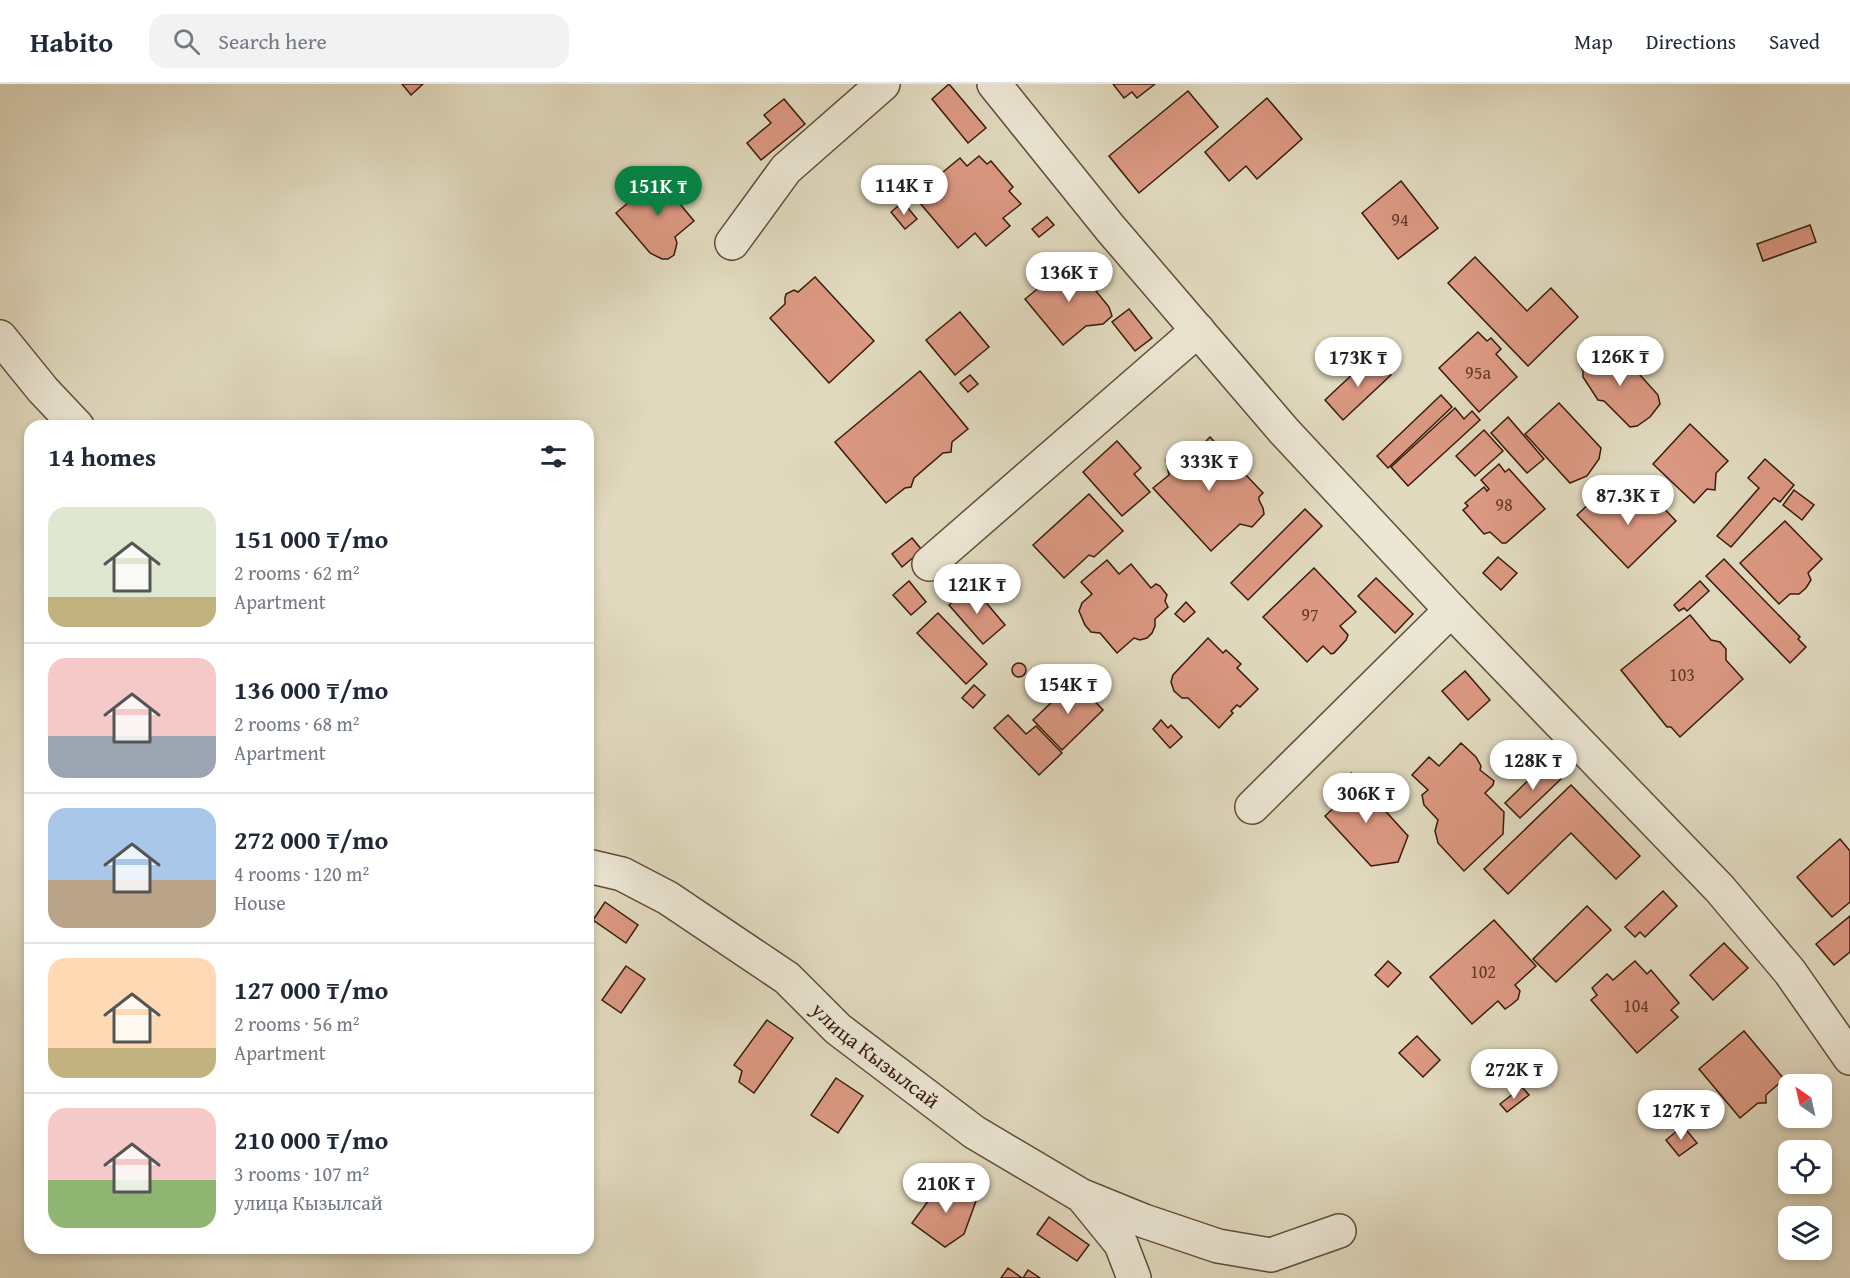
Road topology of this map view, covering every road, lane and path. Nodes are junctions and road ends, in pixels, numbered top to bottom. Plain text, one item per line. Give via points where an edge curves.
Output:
1 (884, 84) edge
2 (994, 84) edge
3 (732, 243) dead end
4 (1198, 330) junction
5 (0, 337) edge
6 (71, 420) edge
7 (929, 564) dead end
8 (1451, 610) junction
9 (1252, 807) dead end
10 (594, 867) edge
11 (1850, 1058) edge
12 (1082, 1196) junction
13 (1339, 1231) dead end
14 (1134, 1278) edge

1 - 3 street via 786,169
2 - 4 street
4 - 7 street
4 - 8 street via 1284,431
5 - 6 street
8 - 9 street
8 - 11 street via 1720,889 1790,972
10 - 12 street, улица Кызылсай via 622,874 668,898 787,978 838,1029 974,1132
12 - 13 street via 1218,1246 1271,1255
12 - 14 street, улица Кызылсай via 1121,1244

